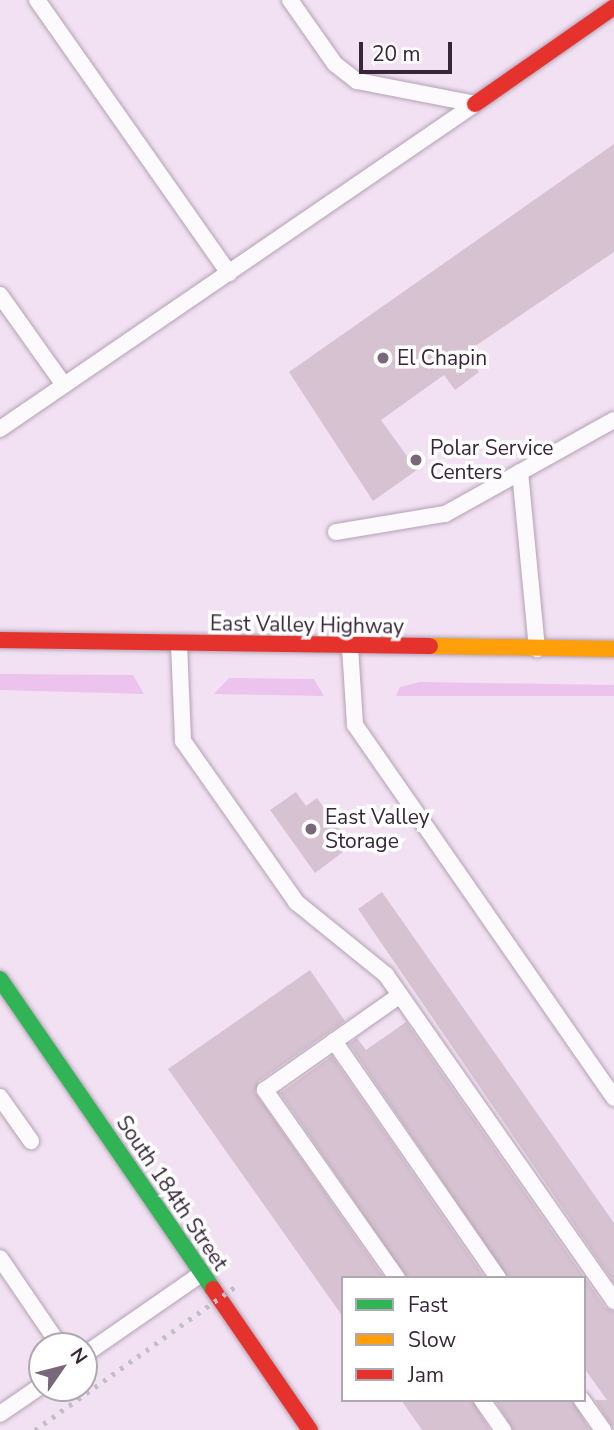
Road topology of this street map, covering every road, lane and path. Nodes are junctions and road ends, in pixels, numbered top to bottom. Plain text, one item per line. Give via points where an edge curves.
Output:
1 (37, 0) edge
2 (290, 0) edge
3 (614, 7) edge
4 (475, 104) junction
5 (229, 273) junction
6 (0, 295) edge
7 (64, 386) junction
8 (614, 420) edge
9 (0, 429) edge
10 (520, 472) junction
11 (336, 532) dead end
12 (0, 640) edge
13 (178, 644) junction
14 (349, 648) junction
15 (537, 649) junction
16 (614, 649) edge
17 (0, 979) edge
18 (400, 995) junction
19 (334, 1041) junction
20 (0, 1097) edge
21 (614, 1098) edge
22 (31, 1142) dead end
23 (0, 1258) edge
24 (201, 1274) junction
25 (396, 1276) edge
26 (497, 1276) edge
27 (614, 1301) edge
28 (50, 1332) edge
29 (98, 1346) edge
30 (28, 1395) edge
31 (483, 1402) edge
32 (583, 1402) edge
33 (0, 1414) edge
34 (310, 1430) edge
35 (503, 1430) edge
36 (603, 1430) edge

1 - 5 lane
2 - 4 lane via 335,64 357,81
3 - 4 street
4 - 5 lane
5 - 7 lane
6 - 7 lane
7 - 9 lane
8 - 10 lane
10 - 11 lane via 445,514
10 - 15 lane
12 - 13 street, East Valley Highway
13 - 14 street, East Valley Highway
13 - 18 lane via 183,741 296,902 374,961
14 - 15 street, East Valley Highway
14 - 21 lane via 355,725
15 - 16 street, East Valley Highway
17 - 24 street, South 184th Street
18 - 19 lane
18 - 27 lane
19 - 25 lane via 265,1090
19 - 26 lane
20 - 22 lane
23 - 28 lane
24 - 29 lane
24 - 34 street, South 184th Street
30 - 33 lane
31 - 35 lane
32 - 36 lane

